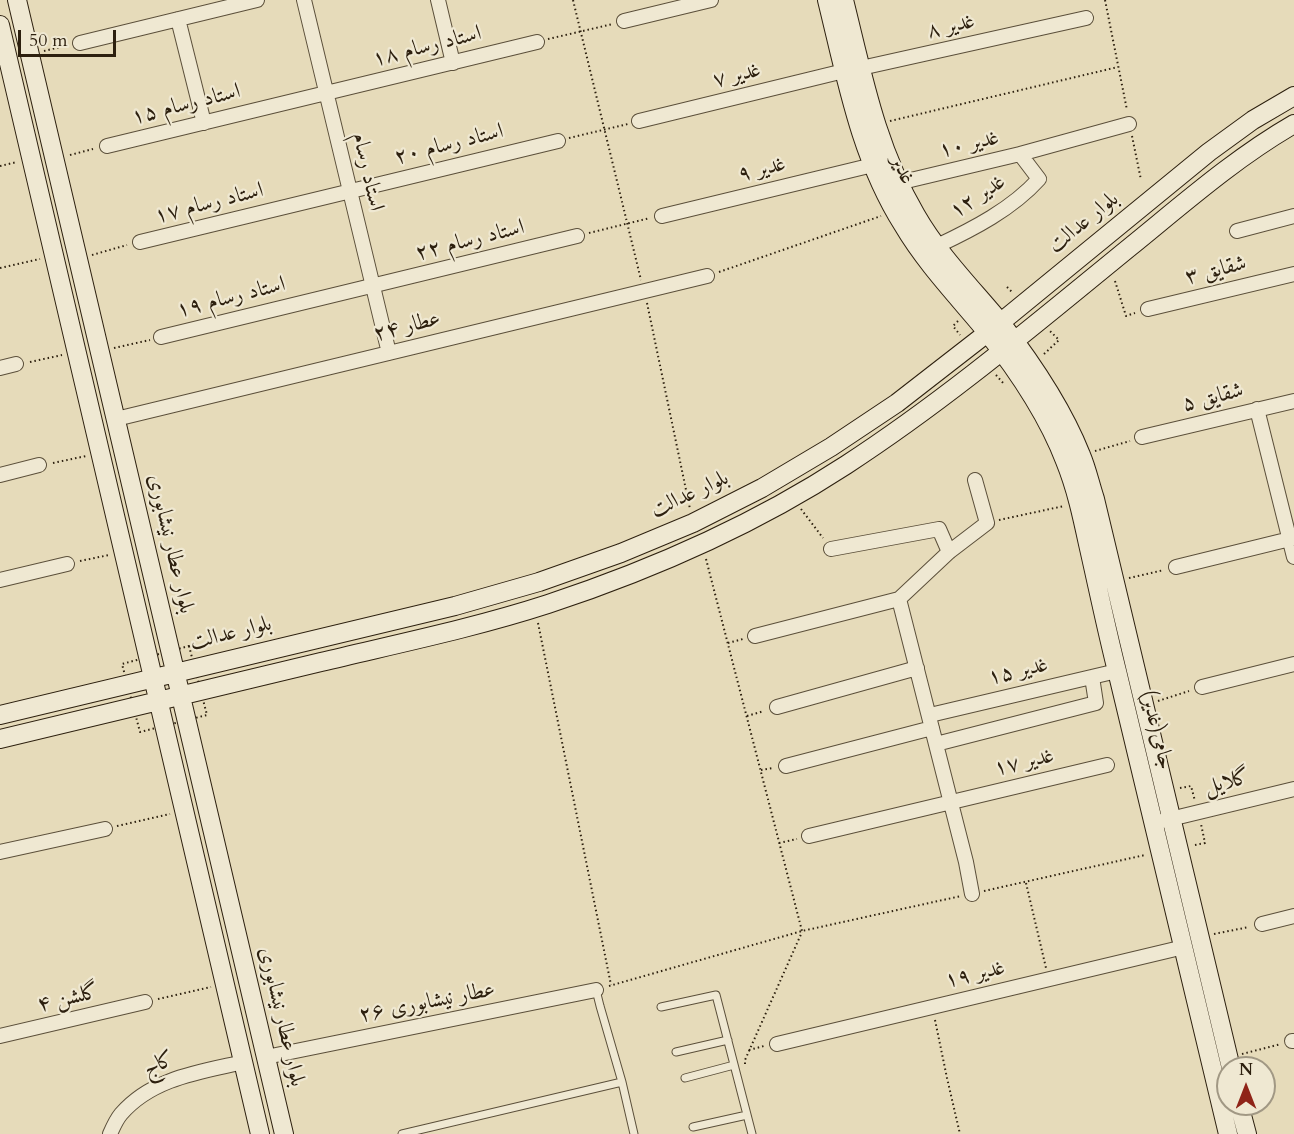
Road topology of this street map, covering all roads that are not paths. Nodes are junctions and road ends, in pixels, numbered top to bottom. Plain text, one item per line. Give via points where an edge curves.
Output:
1 (17, 0) edge
2 (256, 0) edge
3 (304, 0) edge
4 (438, 0) edge
5 (711, 0) edge
6 (827, 0) edge
7 (844, 0) edge
8 (695, 2) edge
9 (1086, 18) dead end
10 (178, 19) junction
11 (624, 21) road end
12 (0, 25) edge
13 (537, 42) road end
14 (80, 43) road end
15 (453, 63) junction
16 (853, 70) junction
17 (327, 93) junction
18 (1294, 96) edge
19 (639, 121) road end
20 (204, 123) junction
21 (1129, 124) road end
22 (1294, 124) edge
23 (558, 141) road end
24 (107, 146) road end
25 (1020, 154) junction
26 (873, 165) junction
27 (1039, 179) joint
28 (898, 183) junction
29 (350, 191) junction
30 (662, 216) road end
31 (1294, 216) edge
32 (1237, 231) dead end
33 (577, 236) road end
34 (140, 242) road end
35 (937, 246) junction
36 (1294, 274) edge
37 (707, 276) road end
38 (373, 286) junction
39 (1148, 309) road end
40 (994, 328) junction
41 (161, 337) road end
42 (1008, 346) junction
43 (389, 353) junction
44 (16, 364) road end
45 (0, 368) edge
46 (1294, 401) edge
47 (1257, 409) junction
48 (116, 419) junction
49 (1142, 437) road end
50 (39, 465) dead end
51 (0, 475) edge
52 (975, 480) dead end
53 (1292, 538) edge
54 (831, 549) road end
55 (949, 552) junction
56 (1294, 557) edge
57 (67, 564) road end
58 (1176, 567) road end
59 (0, 580) edge
60 (899, 599) junction
61 (755, 636) dead end
62 (1294, 664) edge
63 (917, 668) junction
64 (1117, 671) junction
65 (175, 673) junction
66 (1092, 677) junction
67 (153, 678) junction
68 (1202, 687) road end
69 (181, 695) junction
70 (159, 701) junction
71 (777, 707) road end
72 (0, 715) edge
73 (931, 721) junction
74 (0, 739) edge
75 (936, 744) junction
76 (1107, 765) dead end
77 (786, 766) dead end
78 (1294, 789) edge
79 (951, 801) junction
80 (1162, 820) junction
81 (105, 829) road end
82 (809, 836) road end
83 (0, 852) edge
84 (972, 894) road end
85 (1294, 916) edge
86 (1262, 924) road end
87 (1191, 942) junction
88 (596, 990) joint
89 (145, 1002) road end
90 (661, 1007) dead end
91 (0, 1036) edge
92 (728, 1040) junction
93 (777, 1044) road end
94 (676, 1052) dead end
95 (1227, 1056) edge
96 (266, 1057) junction
97 (243, 1062) junction
98 (734, 1065) junction
99 (685, 1078) dead end
100 (622, 1082) junction
101 (747, 1115) junction
102 (1242, 1116) edge
103 (693, 1127) dead end
104 (110, 1134) edge
105 (260, 1134) edge
106 (284, 1134) edge
107 (402, 1134) edge
108 (634, 1134) edge
109 (752, 1134) edge
110 (1228, 1134) edge
111 (1247, 1134) edge

1 - 48 street, بلوار عطار نیشابوری
2 - 10 street
3 - 17 street, استاد رسام
4 - 15 street
5 - 8 street
6 - 16 street, غدیر
7 - 16 street, غدیر
8 - 11 street
9 - 16 street, غدیر ۸
10 - 14 street
10 - 20 street
12 - 67 street, بلوار عطار نیشابوری
13 - 15 street, استاد رسام ۱۸
15 - 17 street, استاد رسام ۱۸
16 - 19 street, غدیر ۷
16 - 26 street, غدیر via 862,136
16 - 28 street, غدیر
17 - 20 street, استاد رسام ۱۵
17 - 29 street, استاد رسام
18 - 40 street, بلوار عدالت via 1209,152
20 - 24 street, استاد رسام ۱۵
21 - 25 street
22 - 42 street via 1224,171
23 - 29 street, استاد رسام ۲۰
25 - 27 street, غدیر ۱۰
25 - 28 street, غدیر ۱۰
26 - 30 street, غدیر ۹
26 - 40 street, غدیر via 903,226 927,260
27 - 35 street, غدیر ۱۲ via 978,226
28 - 35 street, غدیر
29 - 34 street, استاد رسام ۱۷
29 - 38 street, استاد رسام
31 - 32 street
33 - 38 street, استاد رسام ۲۲
35 - 40 street, غدیر
36 - 39 street, شقایق ۳
37 - 43 street, عطار ۲۴
38 - 41 street, استاد رسام ۱۹
38 - 43 street, استاد رسام
40 - 42 street
40 - 65 street, بلوار عدالت via 897,403 831,447 693,523 539,582
42 - 64 street, جامی(غدیر) via 1066,462
42 - 69 street via 910,422 843,467 703,544 630,575 535,608 461,628
42 - 80 street, جامی(غدیر) via 1040,377 1081,455 1095,499 1164,791
43 - 48 street, عطار ۲۴
44 - 45 street
46 - 47 street, شقایق ۵
47 - 49 street, شقایق ۵
47 - 53 street
48 - 65 street, بلوار عطار نیشابوری
50 - 51 street
52 - 55 street via 987,523
53 - 56 street
53 - 58 street
54 - 55 street via 939,529
55 - 60 street
57 - 59 street
60 - 61 street
60 - 63 street
62 - 68 street
63 - 71 street
63 - 73 street
64 - 66 street, غدیر ۱۵
64 - 80 street, جامی(غدیر)
65 - 67 street, بلوار عدالت
65 - 69 street, بلوار عطار نیشابوری
66 - 73 street, غدیر ۱۵
66 - 75 street via 1096,703
67 - 70 street, بلوار عطار نیشابوری
67 - 72 street, بلوار عدالت
69 - 70 street
69 - 96 street, بلوار عطار نیشابوری
70 - 74 street
70 - 97 street, بلوار عطار نیشابوری
73 - 75 street
73 - 77 street, غدیر ۱۵
75 - 79 street
76 - 79 street, غدیر ۱۷
78 - 80 street, گلایل
79 - 82 street, غدیر ۱۷
79 - 84 street
80 - 87 street, جامی(غدیر)
81 - 83 street
85 - 86 street
87 - 93 street, غدیر ۱۹
87 - 95 street, جامی(غدیر)
87 - 110 street, جامی(غدیر)
88 - 96 street, عطار نیشابوری ۲۶
88 - 100 lane
89 - 91 street, گلشن ۴
90 - 92 lane via 716,995
92 - 94 lane
92 - 98 lane
96 - 97 street
96 - 106 street, بلوار عطار نیشابوری
97 - 104 street, کاج via 156,1086 120,1115
97 - 105 street, بلوار عطار نیشابوری
98 - 99 lane
98 - 101 lane
100 - 107 lane
100 - 108 lane
101 - 103 lane
101 - 109 lane
102 - 111 street

